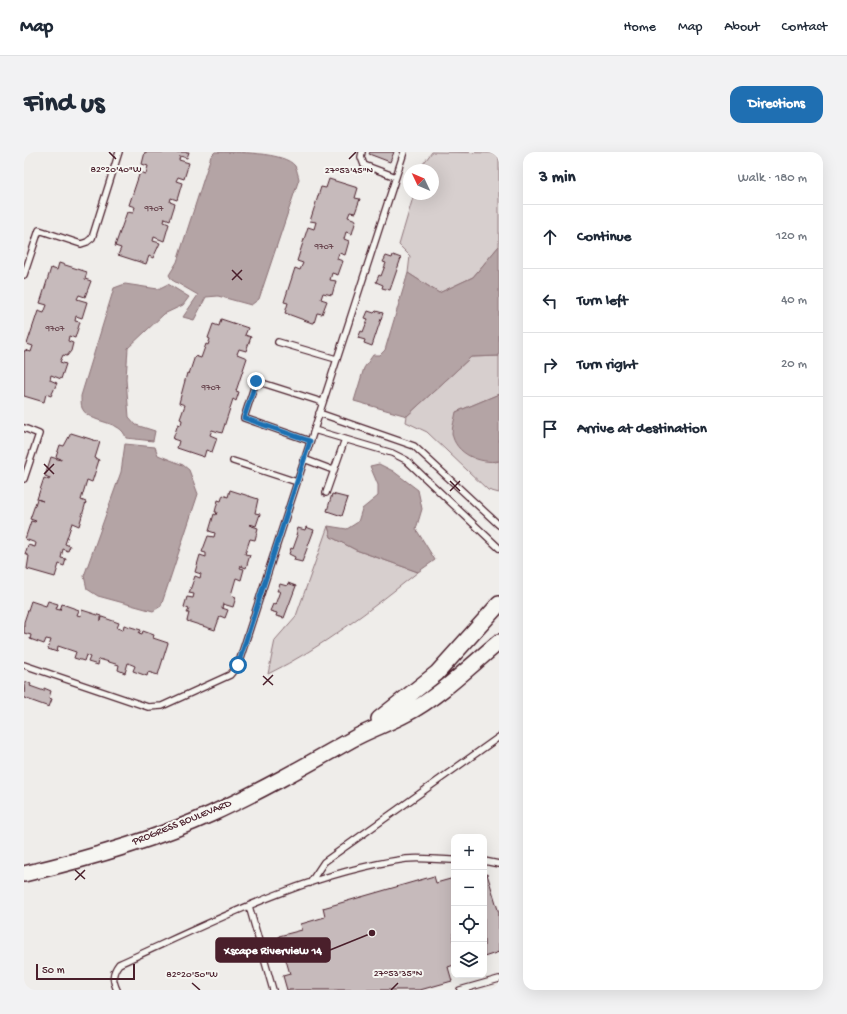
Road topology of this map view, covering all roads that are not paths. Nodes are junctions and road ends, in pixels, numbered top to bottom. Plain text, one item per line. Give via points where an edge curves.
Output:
1 (119, 152) edge
2 (362, 152) edge
3 (404, 152) edge
4 (396, 177) junction
5 (24, 275) edge
6 (278, 342) dead end
7 (336, 359) junction
8 (322, 402) junction
9 (319, 413) junction
10 (24, 428) edge
11 (314, 430) junction
12 (345, 439) junction
13 (310, 441) junction
14 (304, 460) junction
15 (233, 461) dead end
16 (333, 470) junction
17 (24, 479) edge
18 (297, 482) junction
19 (326, 493) dead end
20 (499, 525) edge
21 (499, 548) edge
22 (499, 604) edge
23 (499, 642) edge
24 (24, 665) edge
25 (499, 737) edge
26 (353, 739) junction
27 (451, 860) edge
28 (487, 862) edge
29 (499, 864) edge
30 (24, 874) edge
31 (310, 883) junction
32 (249, 906) junction
33 (499, 979) edge
34 (117, 990) edge
35 (273, 990) edge
36 (460, 990) edge

1 - 5 lane via 92,238 81,244 39,230
2 - 4 lane via 364,165
3 - 4 lane
4 - 7 lane
6 - 7 lane
7 - 8 lane
8 - 9 lane
8 - 13 lane via 256,381 244,418
9 - 11 lane
9 - 20 lane via 414,446
10 - 17 lane via 39,434
11 - 12 lane
11 - 13 lane
12 - 16 lane
12 - 21 lane via 392,453 406,460
13 - 14 lane
14 - 16 lane
14 - 18 lane
15 - 18 lane
16 - 19 lane
18 - 24 lane via 240,661 230,675 162,706 148,707
22 - 26 main road, PROGRESS BOULEVARD via 436,673 402,703
23 - 26 main road, PROGRESS BOULEVARD via 448,685 406,714
25 - 31 lane via 324,862
26 - 30 main road, PROGRESS BOULEVARD via 295,772 211,814 141,841
27 - 31 lane via 407,858
28 - 29 lane
31 - 32 lane
32 - 34 lane via 119,964 113,973
32 - 35 lane
33 - 36 lane

